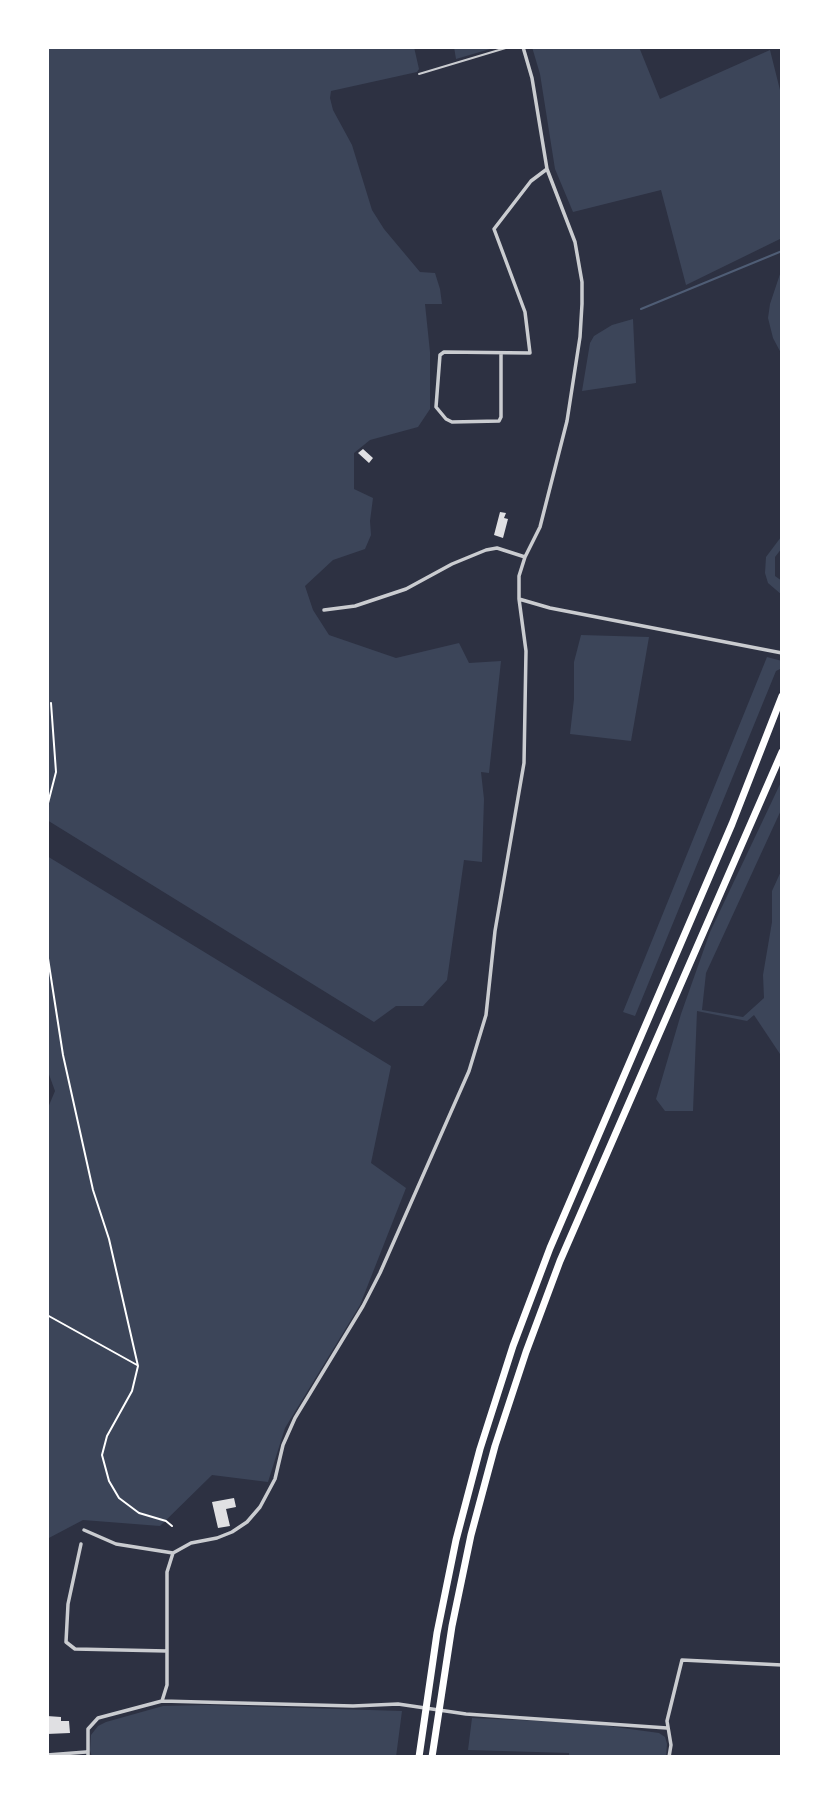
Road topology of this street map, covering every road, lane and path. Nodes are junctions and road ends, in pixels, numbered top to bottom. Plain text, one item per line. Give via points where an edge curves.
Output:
1 (509, 47) edge
2 (523, 47) edge
3 (419, 74) dead end
4 (547, 169) junction
5 (501, 353) junction
6 (525, 557) junction
7 (782, 558) edge
8 (782, 571) edge
9 (519, 599) junction
10 (324, 610) dead end
11 (782, 653) edge
12 (782, 696) edge
13 (51, 703) dead end
14 (782, 752) edge
15 (47, 807) edge
16 (47, 929) edge
17 (48, 952) edge
18 (47, 1315) edge
19 (138, 1366) junction
20 (172, 1526) dead end
21 (84, 1530) dead end
22 (81, 1544) dead end
23 (173, 1553) junction
24 (167, 1651) junction
25 (782, 1665) edge
26 (162, 1701) junction
27 (667, 1728) junction
28 (47, 1755) edge
29 (87, 1755) edge
30 (419, 1757) edge
31 (432, 1757) edge
32 (670, 1757) edge

1 - 3 lane
2 - 4 street
4 - 5 street via 531,181 494,229 525,312 530,353
4 - 6 street via 575,242 582,304 567,421 540,527
5 - 5 street via 499,421 452,422 442,416 436,407 440,355
6 - 9 street
6 - 10 street via 496,548 486,550 406,589 355,606
7 - 8 lane
9 - 11 street
9 - 23 street via 526,651 523,771 495,931 486,1015 469,1071 380,1273 295,1418 275,1479 260,1507 232,1532
12 - 30 highway via 513,1346 456,1540
13 - 15 path via 56,772
14 - 31 highway via 570,1237 526,1352 471,1535
16 - 17 path
17 - 19 path via 63,1055
18 - 19 path
19 - 20 path via 132,1391 107,1436 102,1455 119,1498 139,1513
21 - 23 street via 116,1544
22 - 24 street via 68,1604 66,1642 75,1649
23 - 24 street via 167,1572
24 - 26 street
25 - 27 street via 682,1660
26 - 27 street via 398,1704 466,1714
26 - 29 street via 98,1718 88,1730
27 - 32 street
28 - 29 street

